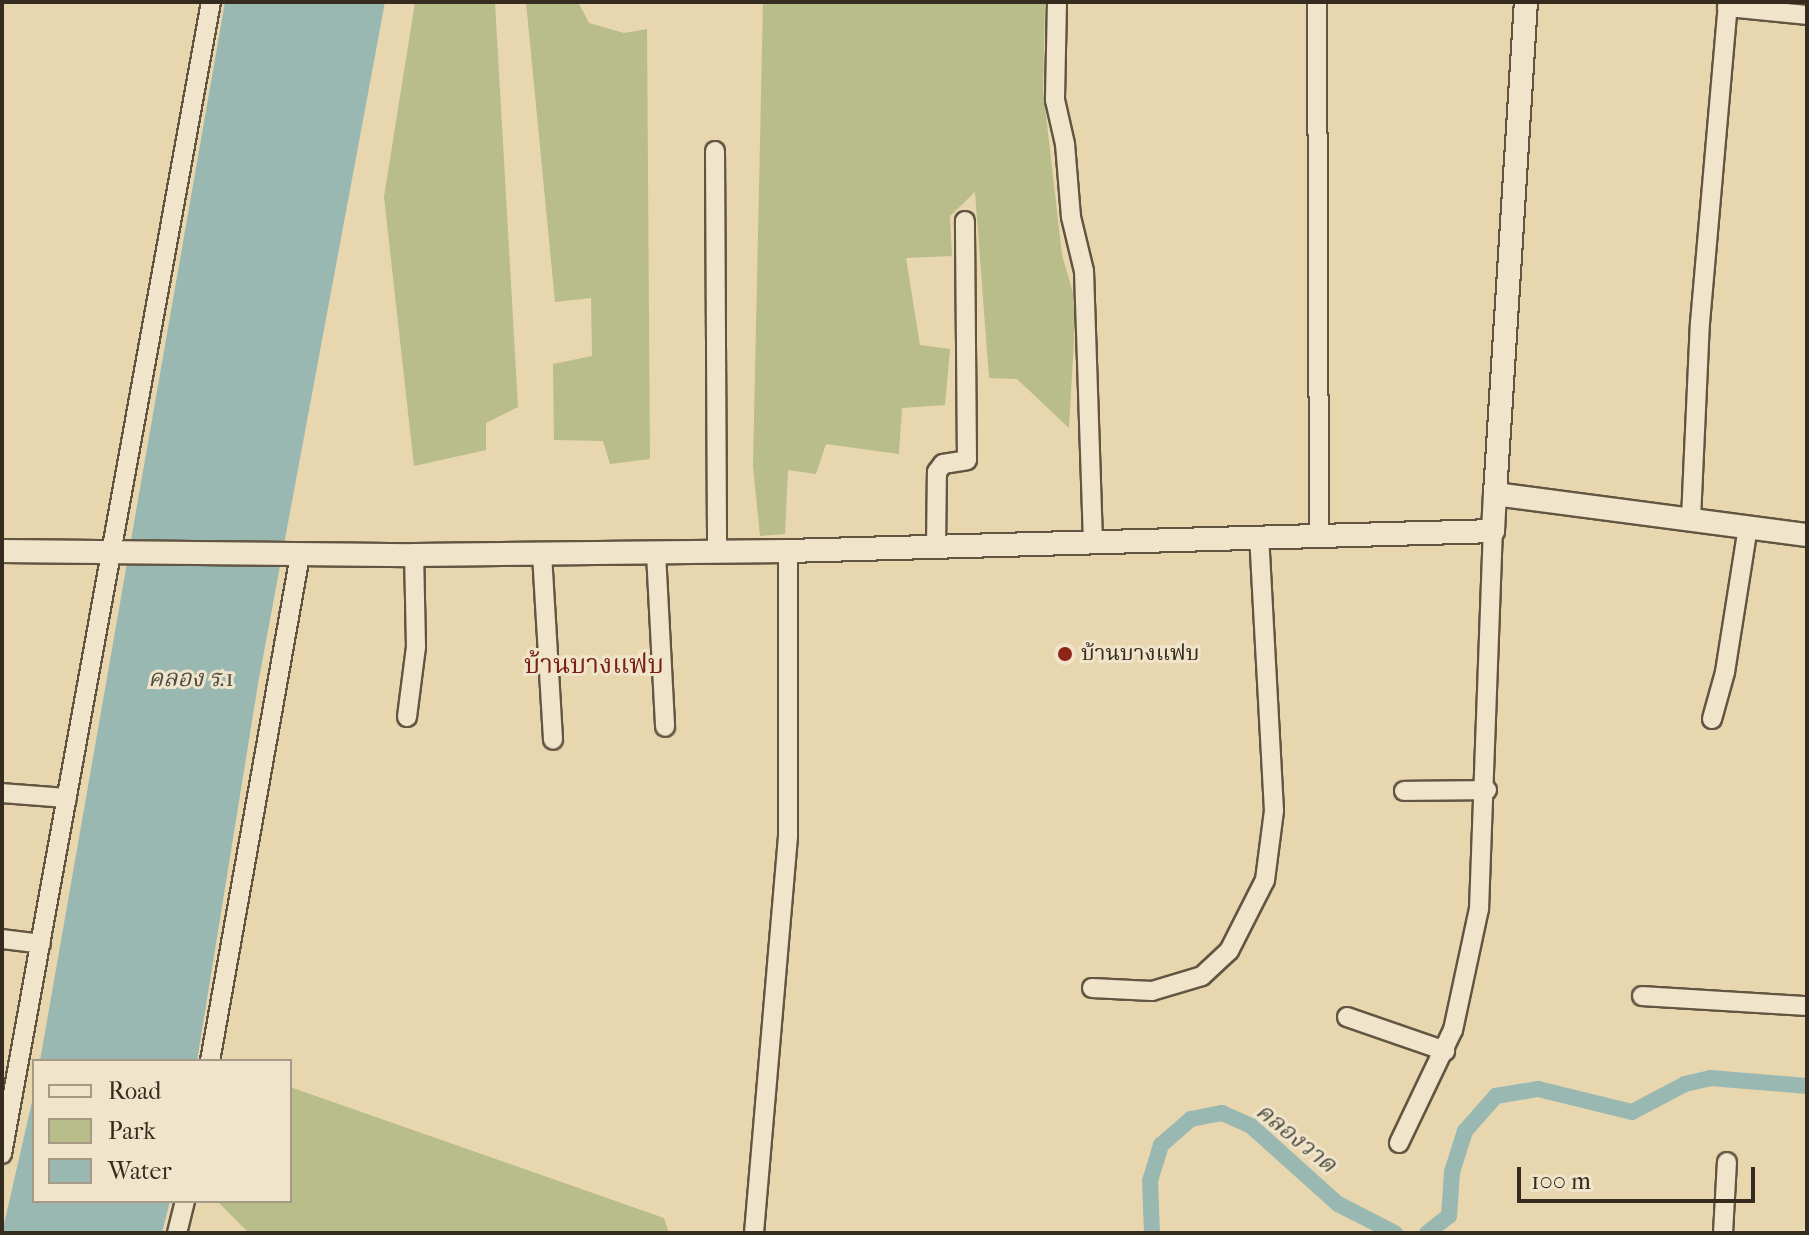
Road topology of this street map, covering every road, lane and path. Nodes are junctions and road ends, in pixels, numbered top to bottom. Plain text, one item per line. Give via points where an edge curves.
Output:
1 (211, 2) edge
2 (1057, 2) edge
3 (1317, 2) edge
4 (1526, 2) edge
5 (1728, 5) edge
6 (1807, 15) edge
7 (715, 151) dead end
8 (965, 221) dead end
9 (1495, 494) junction
10 (1691, 519) junction
11 (1748, 527) junction
12 (1493, 531) junction
13 (1319, 534) junction
14 (1807, 535) edge
15 (1259, 537) junction
16 (1093, 543) junction
17 (936, 549) junction
18 (2, 551) edge
19 (109, 551) junction
20 (788, 551) junction
21 (717, 552) junction
22 (656, 553) junction
23 (542, 554) junction
24 (296, 555) junction
25 (414, 555) junction
26 (407, 717) dead end
27 (1712, 719) dead end
28 (665, 727) dead end
29 (553, 740) dead end
30 (1487, 790) junction
31 (1404, 791) dead end
32 (2, 793) edge
33 (67, 798) junction
34 (2, 939) edge
35 (41, 944) junction
36 (1092, 988) dead end
37 (1642, 996) dead end
38 (1807, 1006) edge
39 (1347, 1017) dead end
40 (1445, 1051) junction
41 (210, 1059) edge
42 (1399, 1143) dead end
43 (2, 1154) edge
44 (1727, 1162) dead end
45 (184, 1203) edge
46 (177, 1233) edge
47 (754, 1233) edge
48 (1723, 1233) edge

1 - 19 street
2 - 16 street via 1055,100 1084,271
3 - 13 street
4 - 9 street
5 - 6 street
5 - 10 street via 1700,323
7 - 21 street
8 - 17 street via 967,460 943,464 937,472
9 - 10 street
9 - 12 street
10 - 11 street
11 - 14 street
11 - 27 street via 1725,672
12 - 13 street
12 - 30 street
13 - 15 street
15 - 16 street
15 - 36 street via 1274,811 1265,880 1229,951 1202,976 1152,991
16 - 17 street
17 - 20 street
18 - 19 street
19 - 24 street
19 - 33 street
20 - 21 street
20 - 47 street via 788,835
21 - 22 street
22 - 23 street
22 - 28 street
23 - 25 street
23 - 29 street
24 - 25 street
24 - 41 street
25 - 26 street via 416,647
30 - 31 street
30 - 40 street via 1479,909 1463,995
32 - 33 street
33 - 35 street
34 - 35 street
35 - 43 street
37 - 38 street
39 - 40 street
40 - 42 street
44 - 48 street
45 - 46 street

